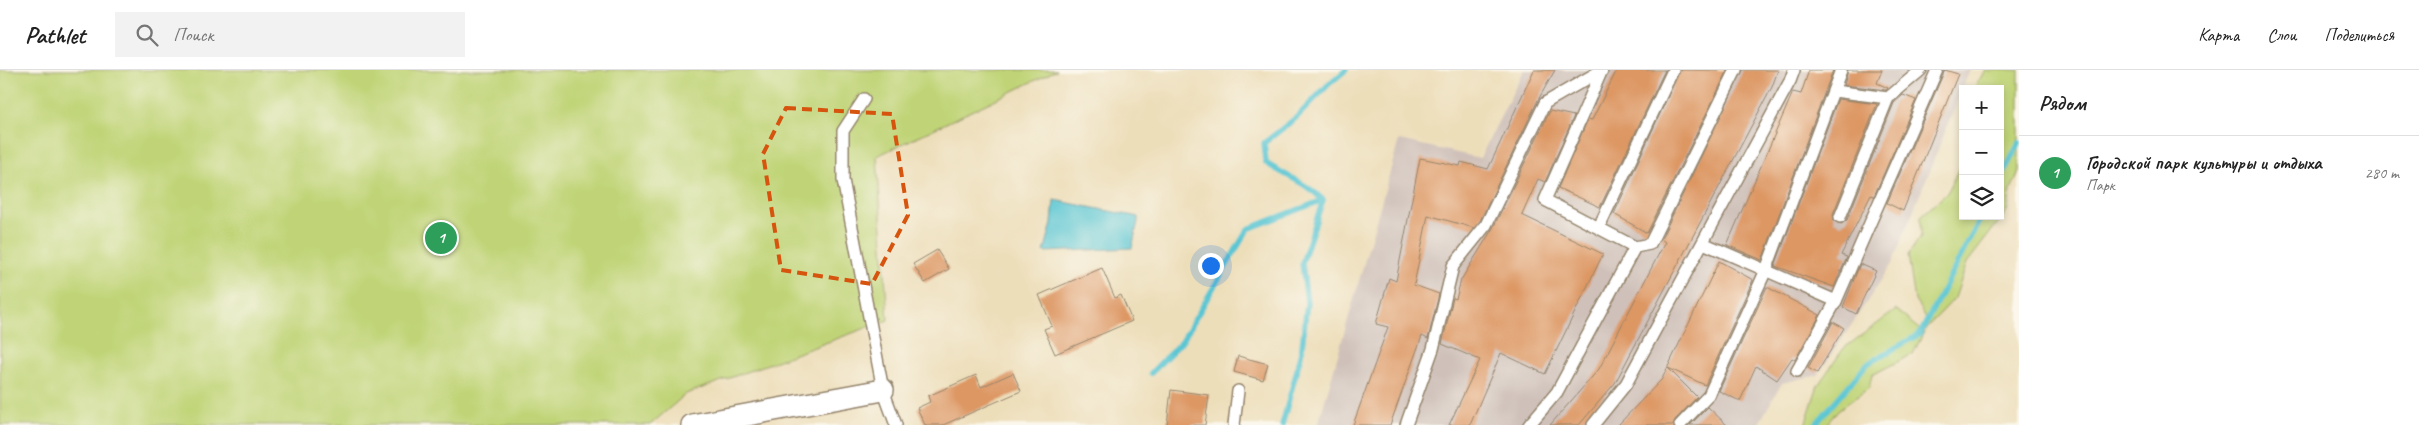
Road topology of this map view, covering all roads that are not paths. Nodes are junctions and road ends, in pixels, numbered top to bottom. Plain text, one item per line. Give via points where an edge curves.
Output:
1 (1602, 70) edge
2 (1673, 70) edge
3 (1736, 70) edge
4 (1794, 70) edge
5 (1841, 70) edge
6 (1921, 70) edge
7 (1937, 70) edge
8 (1834, 91) junction
9 (1888, 98) junction
10 (864, 99) dead end
11 (1840, 217) dead end
12 (1599, 227) junction
13 (1703, 243) junction
14 (1635, 247) junction
15 (1766, 270) junction
16 (1836, 301) junction
17 (1797, 371) dead end
18 (883, 390) junction
19 (1238, 391) dead end
20 (692, 425) edge
21 (896, 425) edge
22 (1234, 425) edge
23 (1406, 425) edge
24 (1529, 425) edge
25 (1593, 425) edge
26 (1680, 425) edge

1 - 12 lane via 1545,200
1 - 23 lane via 1545,103 1486,225 1453,266 1433,349
2 - 12 lane
3 - 14 lane via 1650,244
4 - 13 lane
5 - 8 lane
6 - 9 lane
7 - 16 lane
8 - 9 lane
8 - 15 lane
9 - 11 lane
10 - 18 lane via 843,131 843,180
12 - 14 lane
13 - 15 lane
13 - 25 lane via 1626,384
14 - 24 lane via 1557,392
15 - 16 lane
15 - 26 lane via 1709,395
16 - 17 lane
18 - 20 street
18 - 21 lane
19 - 22 lane

